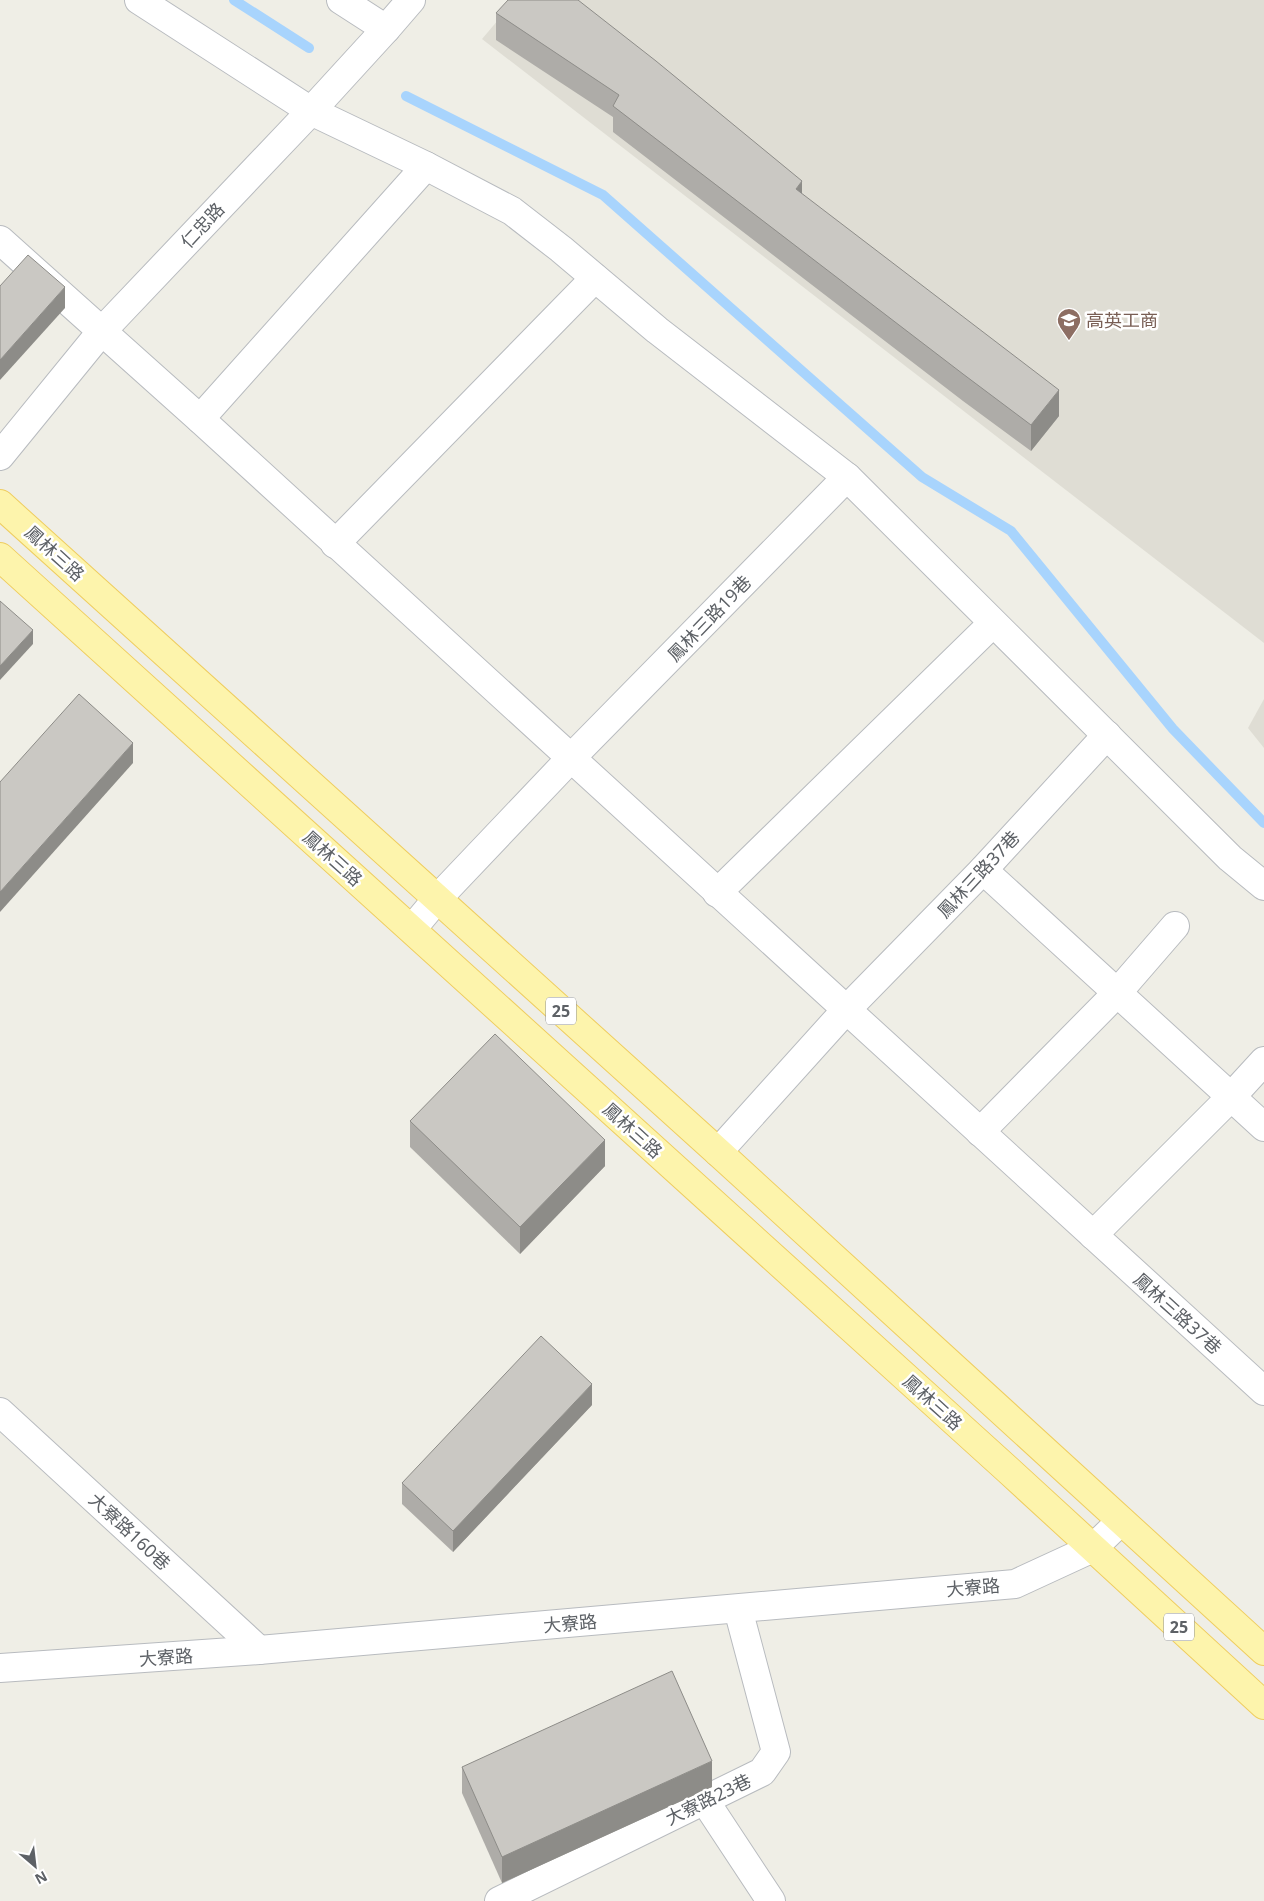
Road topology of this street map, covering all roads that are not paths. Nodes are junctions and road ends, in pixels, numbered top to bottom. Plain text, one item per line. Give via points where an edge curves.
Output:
1 (139, 0) edge
2 (341, 0) edge
3 (410, 0) edge
4 (386, 29) junction
5 (310, 111) junction
6 (426, 166) junction
7 (0, 240) edge
8 (595, 278) junction
9 (101, 332) junction
10 (200, 419) junction
11 (0, 456) edge
12 (847, 477) junction
13 (0, 504) edge
14 (335, 544) junction
15 (0, 557) edge
16 (993, 622) junction
17 (1107, 735) junction
18 (571, 758) junction
19 (983, 870) junction
20 (1264, 886) edge
21 (718, 893) junction
22 (437, 899) junction
23 (1175, 926) dead end
24 (412, 929) junction
25 (1117, 993) junction
26 (846, 1010) junction
27 (1264, 1062) edge
28 (1231, 1097) junction
29 (1264, 1127) edge
30 (980, 1132) junction
31 (718, 1152) junction
32 (1093, 1234) junction
33 (1264, 1391) edge
34 (0, 1412) edge
35 (1121, 1521) junction
36 (1093, 1548) junction
37 (738, 1609) junction
38 (260, 1650) junction
39 (1264, 1651) edge
40 (0, 1668) edge
41 (1264, 1705) edge
42 (705, 1801) junction
43 (499, 1901) edge
44 (772, 1901) edge

1 - 5 street
2 - 4 street
3 - 4 street, 仁忠路
4 - 5 street, 仁忠路
5 - 6 street
5 - 9 street, 仁忠路
6 - 8 street via 512,211
6 - 10 street
7 - 9 street
8 - 12 street via 656,330
8 - 14 street
9 - 10 street
9 - 11 street, 仁忠路
10 - 14 street
12 - 16 street
12 - 18 street, 鳳林三路19巷
13 - 22 main road, 鳳林三路 / 25
14 - 18 street
15 - 24 main road, 鳳林三路 / 25
16 - 17 street
16 - 21 street
17 - 19 street, 鳳林三路37巷
17 - 20 street via 1230,858
18 - 21 street
18 - 22 street, 鳳林三路19巷
19 - 25 street
19 - 26 street, 鳳林三路37巷
21 - 26 street
22 - 24 street, 鳳林三路19巷
22 - 31 main road, 鳳林三路 / 25
23 - 25 street
24 - 36 main road, 鳳林三路 / 25
25 - 28 street
25 - 30 street
26 - 30 street, 鳳林三路37巷
26 - 31 street, 鳳林三路37巷
27 - 28 street
28 - 29 street
28 - 32 street
30 - 32 street, 鳳林三路37巷
31 - 35 main road, 鳳林三路 / 25
32 - 33 street, 鳳林三路37巷
34 - 38 street, 大寮路160巷
35 - 36 street, 大寮路
35 - 39 main road, 鳳林三路 / 25
36 - 37 street, 大寮路 via 1015,1584
36 - 41 main road, 鳳林三路 / 25
37 - 38 street, 大寮路
37 - 42 street, 大寮路23巷 via 776,1752 762,1772
38 - 40 street, 大寮路
42 - 43 street, 大寮路23巷
42 - 44 street

